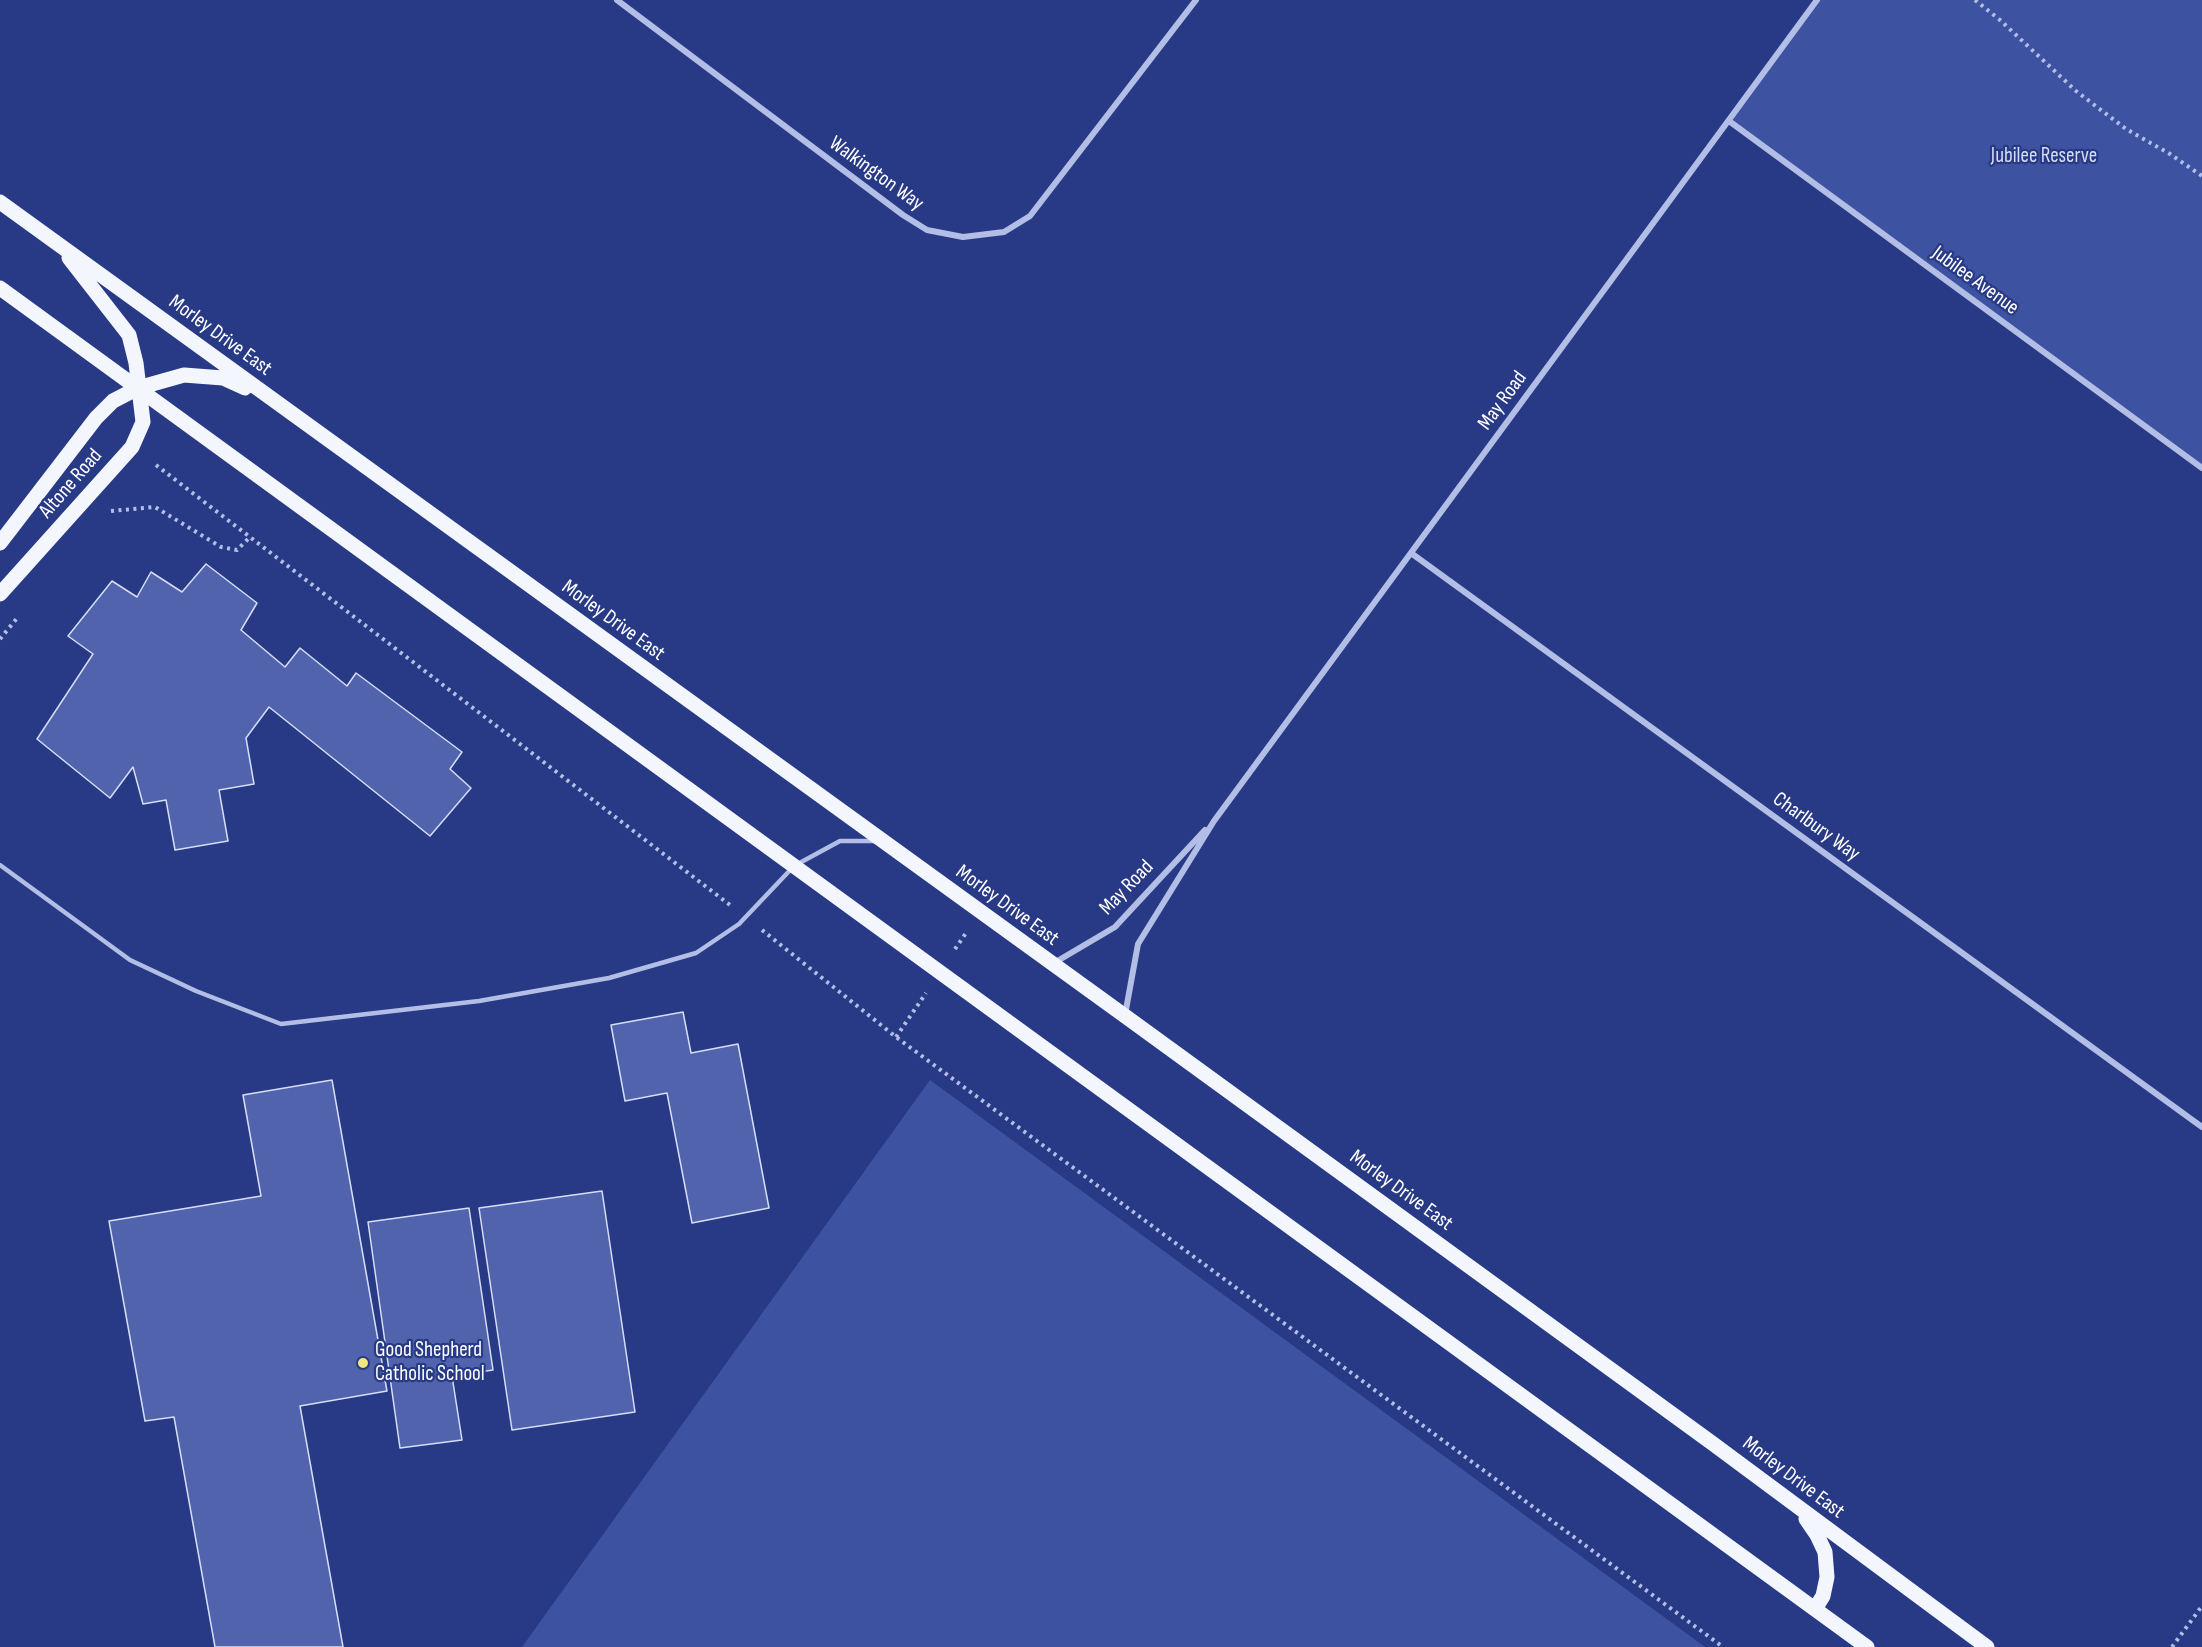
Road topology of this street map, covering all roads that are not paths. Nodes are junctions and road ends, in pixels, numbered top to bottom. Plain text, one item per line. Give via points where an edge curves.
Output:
1 (617, 0) edge
2 (1196, 0) edge
3 (1817, 0) edge
4 (1729, 121) junction
5 (0, 202) edge
6 (58, 244) junction
7 (0, 288) edge
8 (138, 388) junction
9 (272, 400) junction
10 (2202, 468) edge
11 (0, 543) edge
12 (1412, 553) junction
13 (0, 594) edge
14 (1214, 821) junction
15 (880, 841) junction
16 (0, 864) edge
17 (794, 866) junction
18 (1052, 964) junction
19 (1125, 1016) junction
20 (2202, 1127) edge
21 (1797, 1507) junction
22 (1815, 1609) junction
23 (1866, 1647) edge
24 (1987, 1647) edge

1 - 2 street, Walkington Way via 903,216 927,230 963,237 1004,232 1030,216
3 - 4 street, May Road
4 - 10 street, Jubilee Avenue
4 - 12 street, May Road
5 - 6 main road, Morley Drive East
6 - 8 main road, Altone Road via 129,335
6 - 9 main road, Morley Drive East
7 - 8 main road
8 - 9 main road, Altone Road via 184,375 223,378
8 - 11 main road, Altone Road via 113,401 96,418
8 - 13 main road, Altone Road via 143,422 132,447
8 - 17 main road
9 - 15 main road, Morley Drive East
12 - 14 street, May Road
12 - 20 street, Charlbury Way
14 - 18 street, May Road via 1115,927
14 - 19 street, May Road via 1138,944
15 - 17 lane via 840,841
15 - 18 main road, Morley Drive East
16 - 17 lane via 130,960 281,1024 479,1001 609,978 696,953 746,918
17 - 22 main road
18 - 19 main road, Morley Drive East
19 - 21 main road, Morley Drive East
21 - 22 main road via 1826,1552 1827,1577
21 - 24 main road, Morley Drive East
22 - 23 main road

